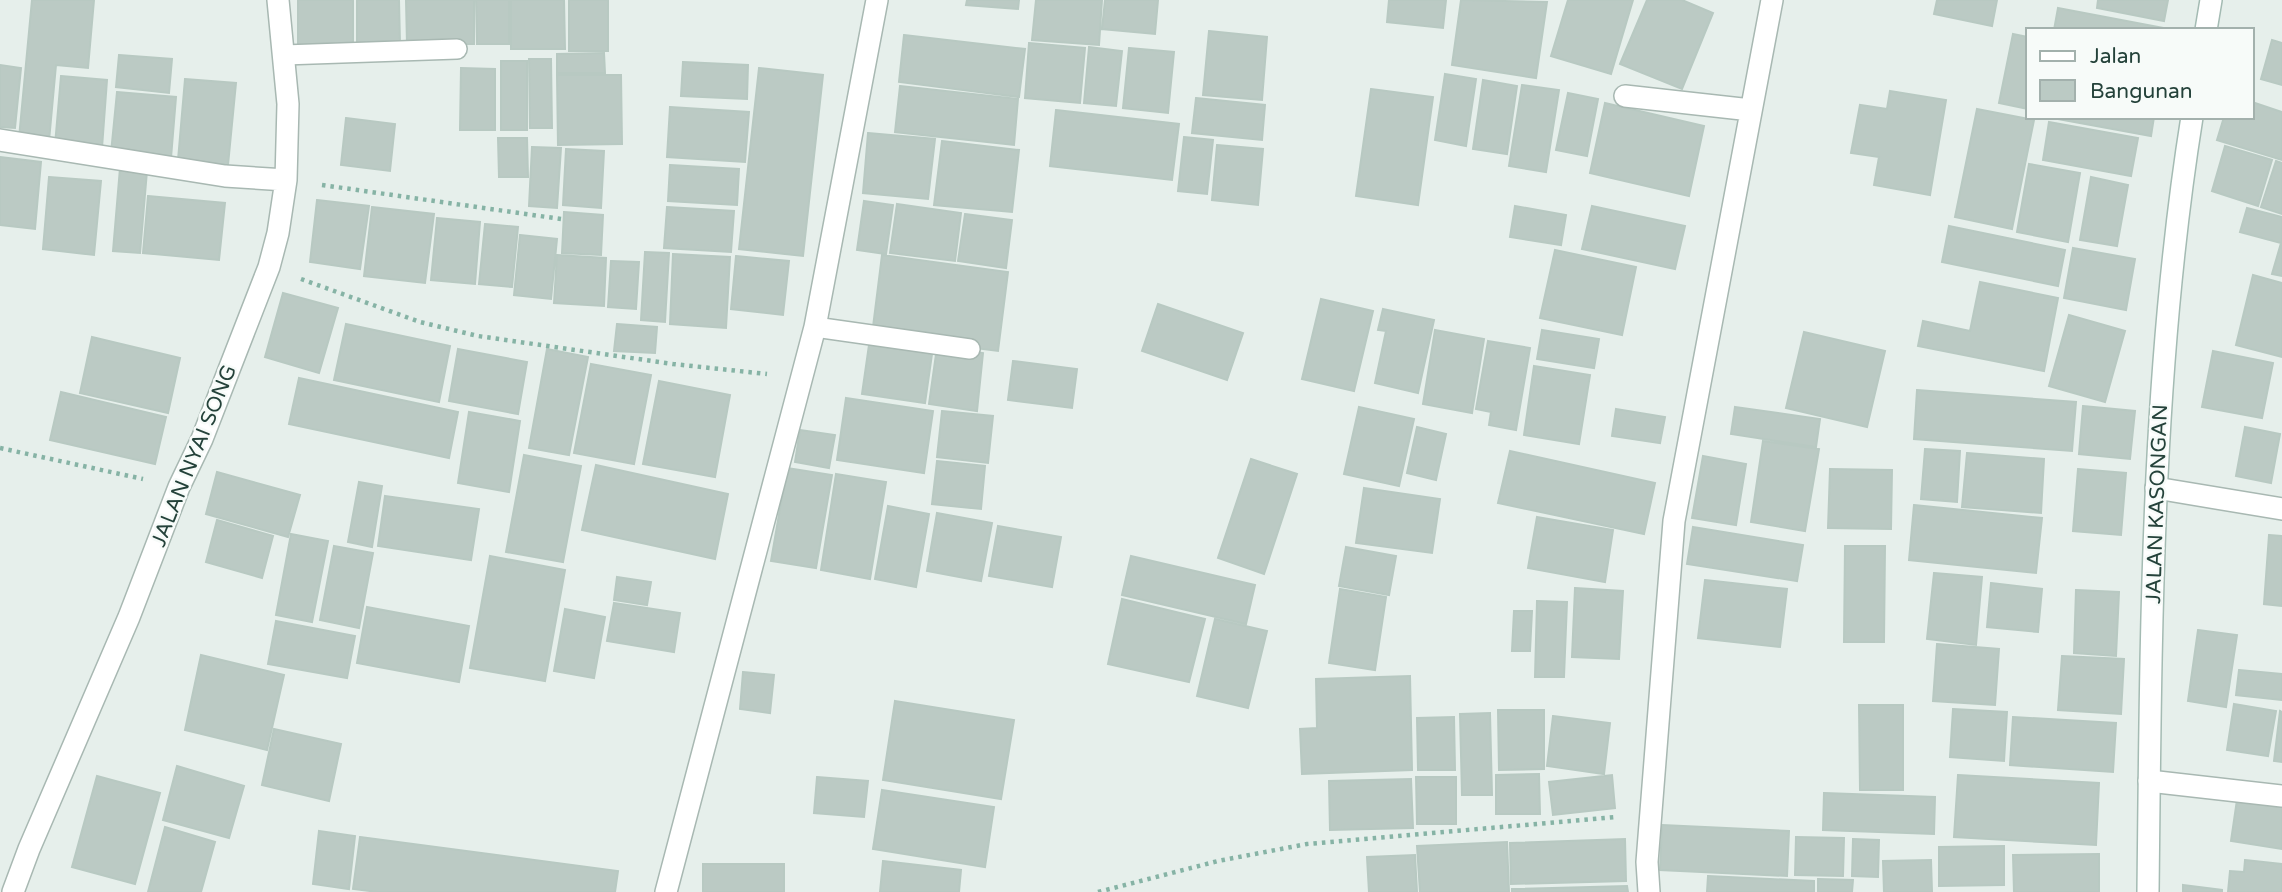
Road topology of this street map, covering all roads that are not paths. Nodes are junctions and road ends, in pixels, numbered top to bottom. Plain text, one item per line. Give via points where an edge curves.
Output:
1 (278, 0) edge
2 (877, 0) edge
3 (1772, 0) edge
4 (2211, 0) edge
5 (2206, 28) edge
6 (457, 49) dead end
7 (284, 55) junction
8 (1625, 96) dead end
9 (1751, 110) junction
10 (2192, 119) edge
11 (0, 140) edge
12 (286, 180) junction
13 (815, 327) junction
14 (970, 349) dead end
15 (2156, 488) junction
16 (2282, 509) edge
17 (2149, 781) junction
18 (2282, 796) edge
19 (13, 892) edge
20 (666, 892) edge
21 (1649, 892) edge
22 (2148, 892) edge

1 - 7 street, JALAN NYAI SONG
2 - 13 street
3 - 9 street
4 - 5 street
6 - 7 lane
7 - 12 street, JALAN NYAI SONG
8 - 9 street
9 - 21 street via 1674,521 1647,862
10 - 15 street, JALAN KASONGAN via 2167,320
11 - 12 street via 225,176
12 - 19 street, JALAN NYAI SONG via 269,267
13 - 14 lane
13 - 20 street
15 - 16 street
15 - 17 street, JALAN KASONGAN
17 - 18 street
17 - 22 street, JALAN KASONGAN

